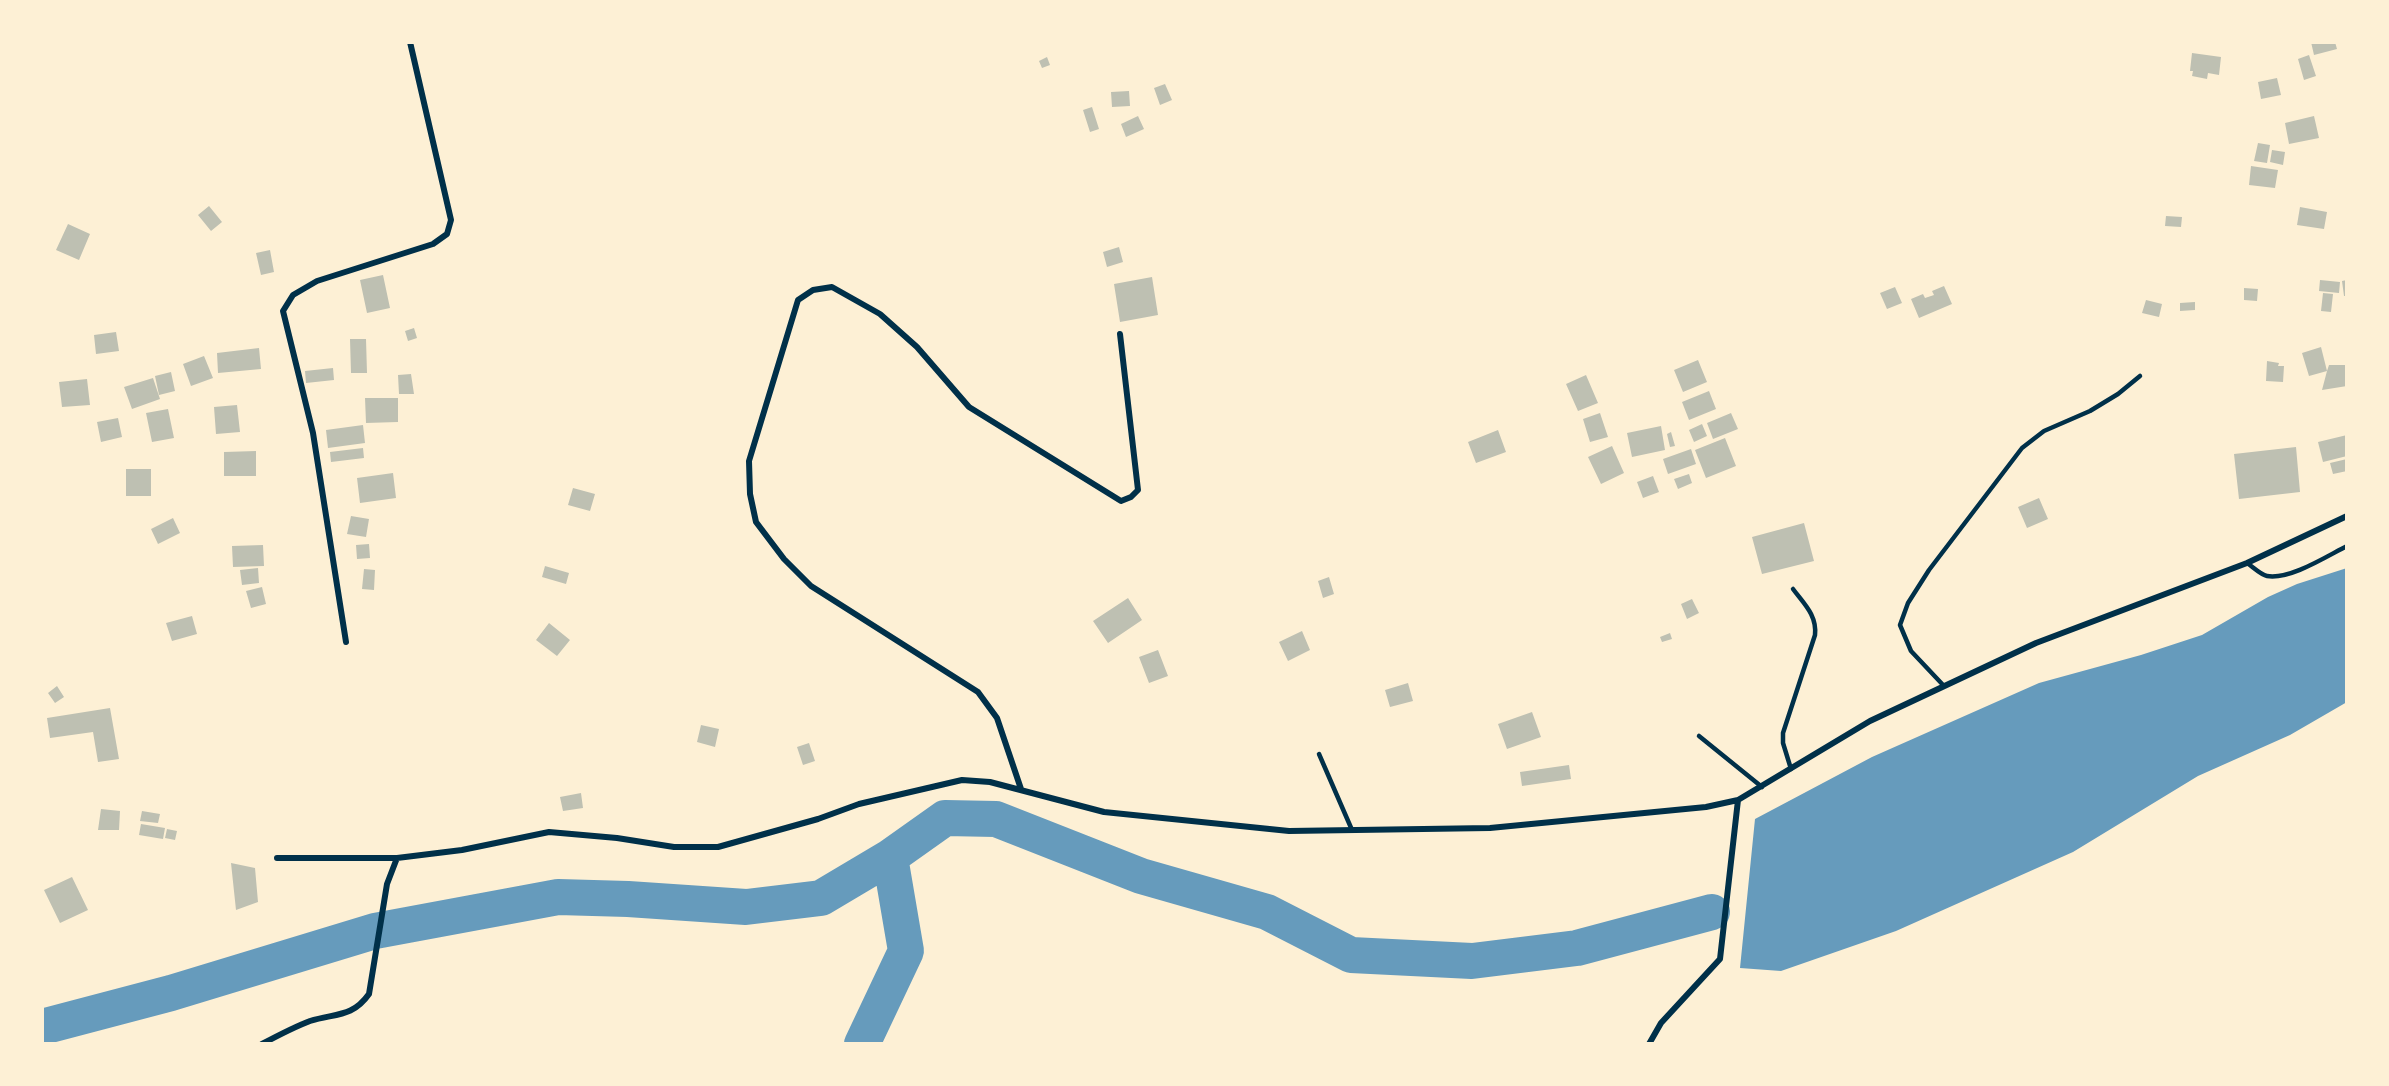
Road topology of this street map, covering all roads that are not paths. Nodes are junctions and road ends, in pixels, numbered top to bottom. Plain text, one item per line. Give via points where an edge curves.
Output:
1 (411, 42) edge
2 (1120, 334) dead end
3 (2140, 376) dead end
4 (2347, 516) edge
5 (2347, 546) edge
6 (2247, 563) junction
7 (1793, 589) dead end
8 (346, 642) dead end
9 (1944, 686) junction
10 (1699, 736) dead end
11 (1319, 754) dead end
12 (1791, 769) junction
13 (1762, 787) junction
14 (1021, 789) junction
15 (1738, 800) junction
16 (1352, 830) junction
17 (277, 858) dead end
18 (397, 858) junction
19 (262, 1044) edge
20 (1649, 1044) edge

1 - 8 street via 451,220 447,234 433,244 317,281 293,295 283,311 313,433
2 - 14 street via 1138,490 1121,501 969,407 917,347 880,314 832,287 813,290 798,300 749,460 756,522 784,559 812,586 978,692 998,718
3 - 9 lane via 2118,394 2044,431 2022,448 1908,603 1900,625 1911,651
4 - 6 street
5 - 6 lane via 2284,574 2266,576
6 - 9 street via 2036,643
7 - 12 lane via 1816,625 1783,733
9 - 12 street via 1870,721
10 - 13 lane
11 - 16 lane
12 - 13 street
13 - 15 street
14 - 16 street via 1104,812 1289,831
14 - 18 street via 962,780 859,804 718,847 674,847 549,832 462,850
15 - 16 street via 1706,807 1490,828
15 - 20 street via 1720,959 1661,1023
17 - 18 street
18 - 19 street via 387,885 369,994 360,1006 311,1021

